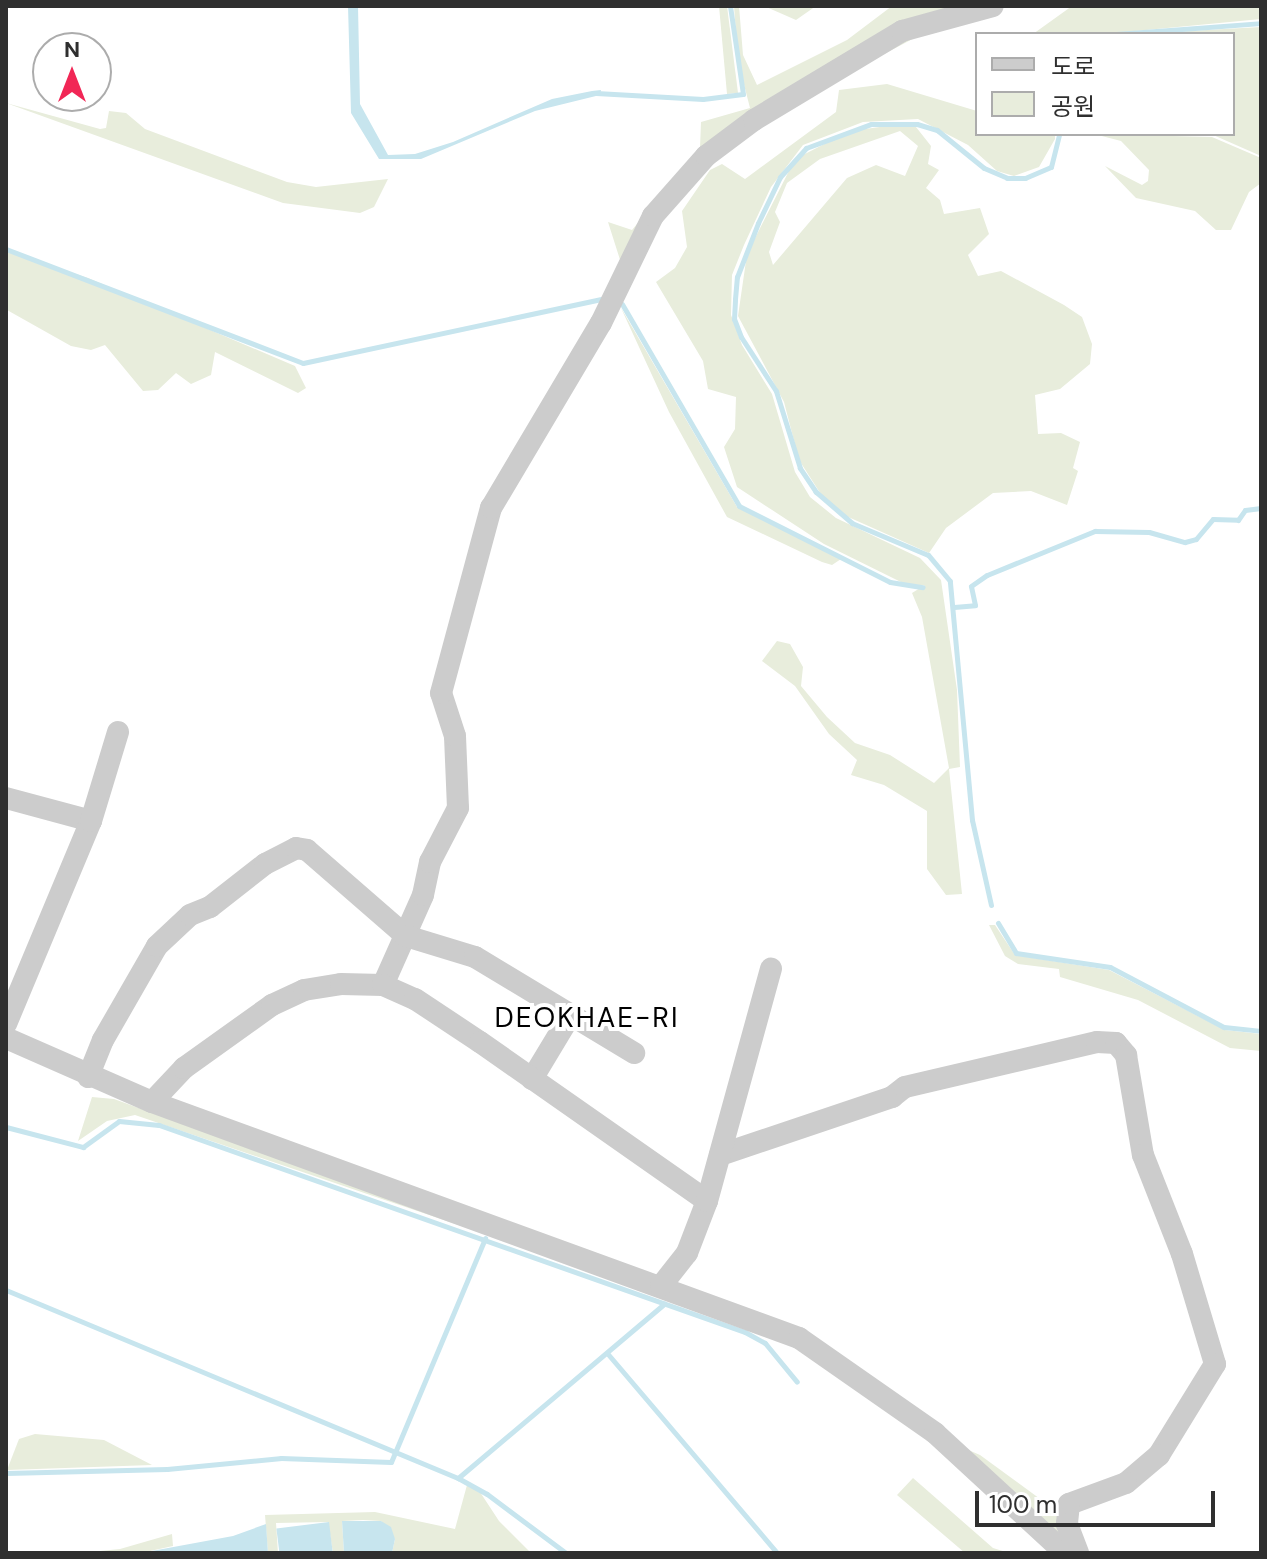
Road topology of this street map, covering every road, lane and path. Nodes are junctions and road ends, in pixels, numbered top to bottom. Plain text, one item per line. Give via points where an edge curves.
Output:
1 (993, 6) edge
2 (118, 732) dead end
3 (6, 798) edge
4 (91, 821) junction
5 (406, 936) junction
6 (771, 969) dead end
7 (383, 985) junction
8 (570, 1016) junction
9 (6, 1024) edge
10 (6, 1038) edge
11 (634, 1053) dead end
12 (88, 1077) junction
13 (532, 1079) junction
14 (152, 1102) junction
15 (720, 1155) junction
16 (707, 1201) junction
17 (661, 1286) junction
18 (1065, 1553) edge
19 (1078, 1553) edge

1 - 5 street via 902,31 754,120 706,156 653,216 601,323 513,464 486,521 441,693 455,736 458,808 430,862
2 - 4 street
3 - 4 street
4 - 9 street
5 - 7 street
5 - 8 street via 475,957
5 - 12 street via 307,850 282,853 210,907 190,915 157,946
6 - 15 street
7 - 13 street via 415,999
7 - 14 street via 304,990 272,1005 184,1068
8 - 11 street
8 - 13 street
10 - 12 street
12 - 14 street
13 - 16 street
14 - 17 street
15 - 16 street
15 - 19 street via 892,1097 905,1087 1097,1042 1116,1043 1126,1055 1143,1155 1182,1254 1215,1364 1159,1455 1126,1483 1069,1504 1067,1524
16 - 17 street via 687,1253
17 - 18 street via 820,1349 935,1433

